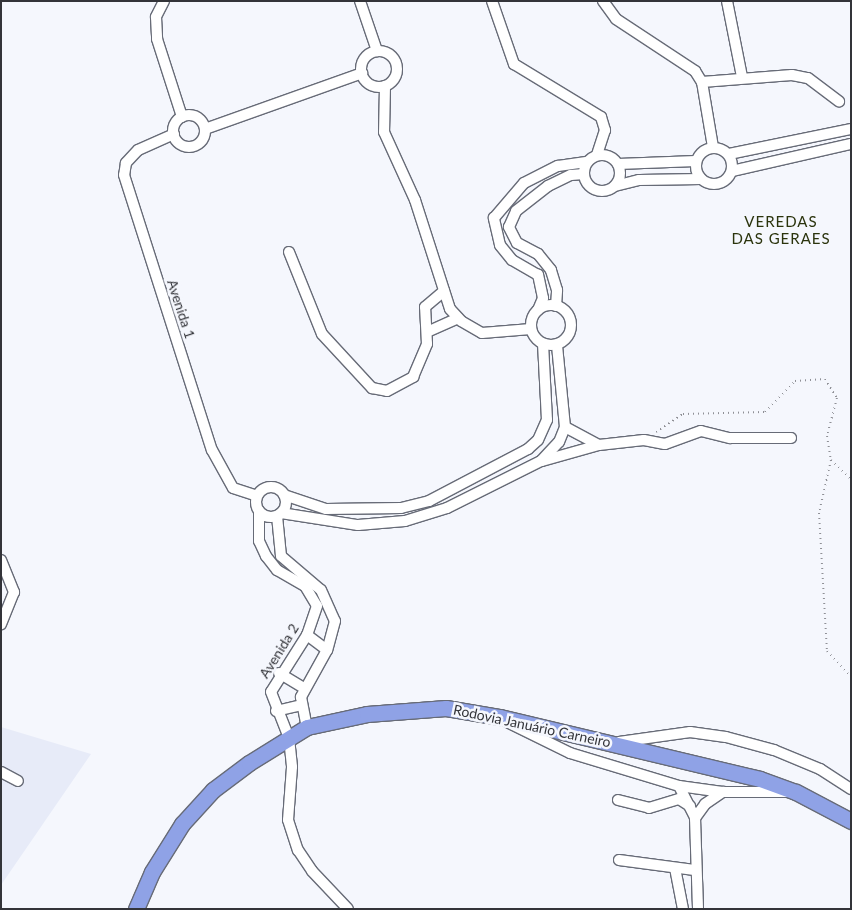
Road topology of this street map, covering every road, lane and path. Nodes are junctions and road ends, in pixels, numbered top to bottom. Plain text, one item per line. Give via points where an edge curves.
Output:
1 (164, 1) edge
2 (360, 1) edge
3 (492, 1) edge
4 (602, 1) edge
5 (727, 1) edge
6 (377, 51) junction
7 (362, 73) junction
8 (742, 77) junction
9 (702, 82) junction
10 (385, 86) junction
11 (839, 101) dead end
12 (182, 117) junction
13 (205, 129) junction
14 (851, 129) edge
15 (174, 134) junction
16 (851, 144) edge
17 (713, 147) junction
18 (729, 154) junction
19 (597, 155) junction
20 (696, 161) junction
21 (588, 162) junction
22 (618, 164) junction
23 (732, 171) junction
24 (584, 174) junction
25 (701, 178) junction
26 (615, 186) junction
27 (289, 252) dead end
28 (444, 291) junction
29 (556, 306) junction
30 (538, 310) junction
31 (458, 318) junction
32 (531, 329) junction
33 (427, 332) junction
34 (544, 344) junction
35 (557, 344) junction
36 (565, 428) junction
37 (791, 438) dead end
38 (644, 440) junction
39 (599, 445) junction
40 (830, 460) junction
41 (542, 461) junction
42 (851, 479) edge
43 (284, 495) junction
44 (257, 496) junction
45 (259, 511) junction
46 (279, 515) junction
47 (1, 560) edge
48 (1, 624) edge
49 (307, 635) junction
50 (327, 650) junction
51 (279, 673) junction
52 (851, 677) edge
53 (304, 688) junction
54 (301, 706) junction
55 (276, 710) junction
56 (500, 717) junction
57 (308, 727) junction
58 (289, 738) junction
59 (614, 743) junction
60 (1, 772) edge
61 (18, 781) dead end
62 (679, 786) junction
63 (851, 788) edge
64 (723, 792) junction
65 (796, 792) junction
66 (618, 800) dead end
67 (690, 807) junction
68 (695, 818) junction
69 (851, 821) edge
70 (620, 860) dead end
71 (675, 868) junction
72 (694, 870) junction
73 (136, 909) edge
74 (348, 909) edge
75 (684, 909) edge
76 (698, 909) edge

1 - 12 street via 156,17 158,39
2 - 6 street
3 - 19 street via 514,64 601,117 606,130
4 - 9 street via 616,19 686,61
5 - 8 street
6 - 7 street via 363,61
6 - 10 street via 388,53 396,62 397,73
7 - 10 street via 368,83
7 - 13 street
8 - 9 street
8 - 11 street via 808,78
9 - 17 street
10 - 28 street via 384,132 415,200
12 - 13 street via 197,116
12 - 15 street via 175,124
13 - 15 street via 200,143 189,147 179,143
14 - 18 street
15 - 44 street, Avenida 1 via 138,150 126,164 124,175 212,450 233,488 243,495
16 - 23 street
17 - 18 street
17 - 20 street
18 - 23 street
19 - 21 street
19 - 22 street via 609,156
20 - 22 street
20 - 25 street
21 - 24 street
21 - 30 street via 558,166 524,183 494,218 500,245 512,260 538,275 543,298
22 - 26 street via 620,176
23 - 25 street via 718,184
24 - 26 street via 593,188 604,191
24 - 29 street via 571,175 548,186 516,211 508,227 517,243 538,254 551,270 557,290
25 - 26 street via 639,180
27 - 33 street via 322,334 372,388 386,392 413,377 427,344
28 - 31 street
28 - 33 street via 424,308
29 - 30 street
29 - 35 street via 566,313 571,324 568,336
30 - 32 street
31 - 32 street via 482,333
31 - 33 street
32 - 34 street
34 - 35 street
34 - 43 street via 547,420 538,440 528,449 430,501 401,508 326,509
35 - 36 street
36 - 39 street
36 - 41 street via 559,442
37 - 38 street via 730,438 701,431 665,444
38 - 39 street
38 - 40 path via 683,414 765,412 795,381 825,378 837,398 827,436
39 - 41 street
40 - 42 path
40 - 52 path via 819,513 827,651
41 - 46 street via 447,508 406,521 358,525
43 - 44 street via 278,489 268,487
43 - 46 street via 286,505
44 - 45 street
45 - 46 street via 267,516
45 - 49 street, Avenida 2 via 259,541 266,556 277,570 306,586 317,606
46 - 50 street via 281,556 321,590 330,603 335,621
47 - 48 street via 14,592
49 - 50 street
49 - 51 street, Avenida 2
50 - 53 street
51 - 53 street
51 - 55 street, Avenida 2 via 271,692
53 - 54 street
54 - 55 street
54 - 57 street
55 - 58 street, Avenida 2
56 - 57 highway, Rodovia Januário Carneiro via 446,708 410,709
56 - 59 highway, Rodovia Januário Carneiro
56 - 62 street via 570,753
57 - 58 highway, Rodovia Januário Carneiro
58 - 73 highway, Rodovia Januário Carneiro via 213,790 188,818 152,872
58 - 74 street, Avenida 2 via 292,768 288,820 298,850 312,871
59 - 63 street via 690,732 726,737 774,750 820,769
59 - 65 highway, Rodovia Januário Carneiro via 760,779
60 - 61 street
62 - 64 street
62 - 67 street
64 - 65 street
64 - 68 street via 705,804
65 - 69 highway, Rodovia Januário Carneiro
66 - 67 street via 649,808 679,799
67 - 68 street
68 - 72 street
70 - 71 street
71 - 72 street
71 - 75 street
72 - 76 street

